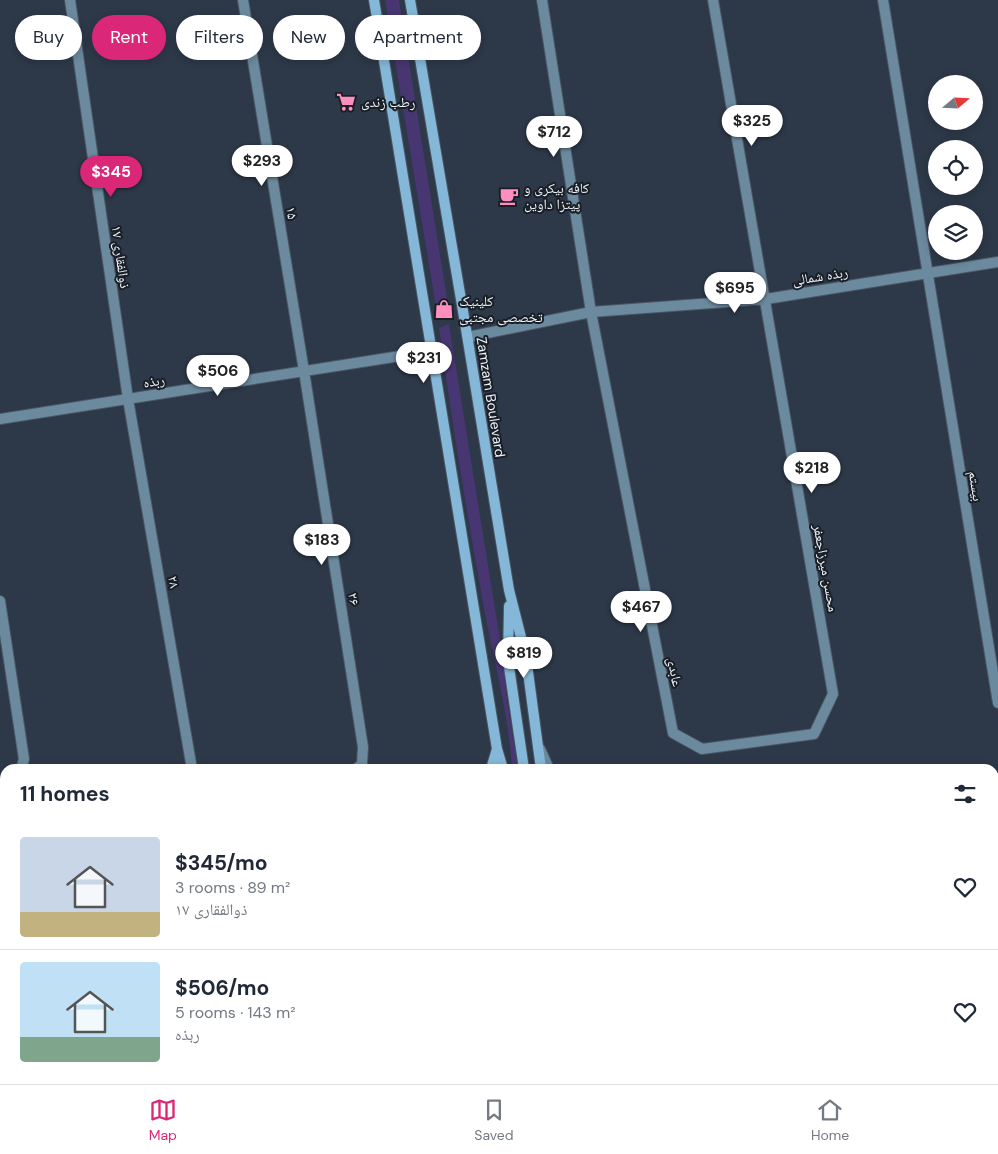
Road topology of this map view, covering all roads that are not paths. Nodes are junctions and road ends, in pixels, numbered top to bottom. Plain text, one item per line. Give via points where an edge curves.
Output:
1 (70, 0) edge
2 (243, 0) edge
3 (374, 0) edge
4 (410, 0) edge
5 (542, 0) edge
6 (713, 0) edge
7 (883, 0) edge
8 (998, 262) edge
9 (927, 273) junction
10 (766, 299) junction
11 (591, 312) junction
12 (468, 337) junction
13 (432, 351) junction
14 (304, 371) junction
15 (128, 399) junction
16 (0, 419) edge
17 (509, 590) junction
18 (0, 601) edge
19 (833, 694) joint
20 (998, 703) edge
21 (538, 747) junction
22 (497, 750) junction
23 (22, 764) edge
24 (191, 764) edge
25 (362, 764) edge
26 (493, 764) edge
27 (501, 764) edge
28 (523, 764) edge
29 (540, 764) edge
30 (546, 764) edge

1 - 15 street, ذوالفقاری ۱۷
2 - 14 street, ۱۵
3 - 13 main road
4 - 12 main road, Zamzam Boulevard
5 - 11 street
6 - 10 street, محسن میرزاجعفر
7 - 9 street, بیستم
8 - 9 street, ربذه شمالی
9 - 10 street, ربذه شمالی
9 - 20 street, بیستم
10 - 11 street, ربذه شمالی
10 - 19 street, محسن میرزاجعفر
11 - 12 street, ربذه شمالی
11 - 19 street, عابدی via 673,733 702,749 814,734
12 - 17 main road, Zamzam Boulevard
13 - 14 street, ربذه
13 - 22 main road
14 - 15 street, ربذه
14 - 25 street, ۲۶ via 364,747
15 - 16 street, ربذه
15 - 24 street, ۲۸
17 - 21 main road, Zamzam Boulevard via 526,657
17 - 28 main road via 508,660
18 - 23 street
21 - 29 main road, Zamzam Boulevard
21 - 30 street
22 - 26 main road
22 - 27 main road

